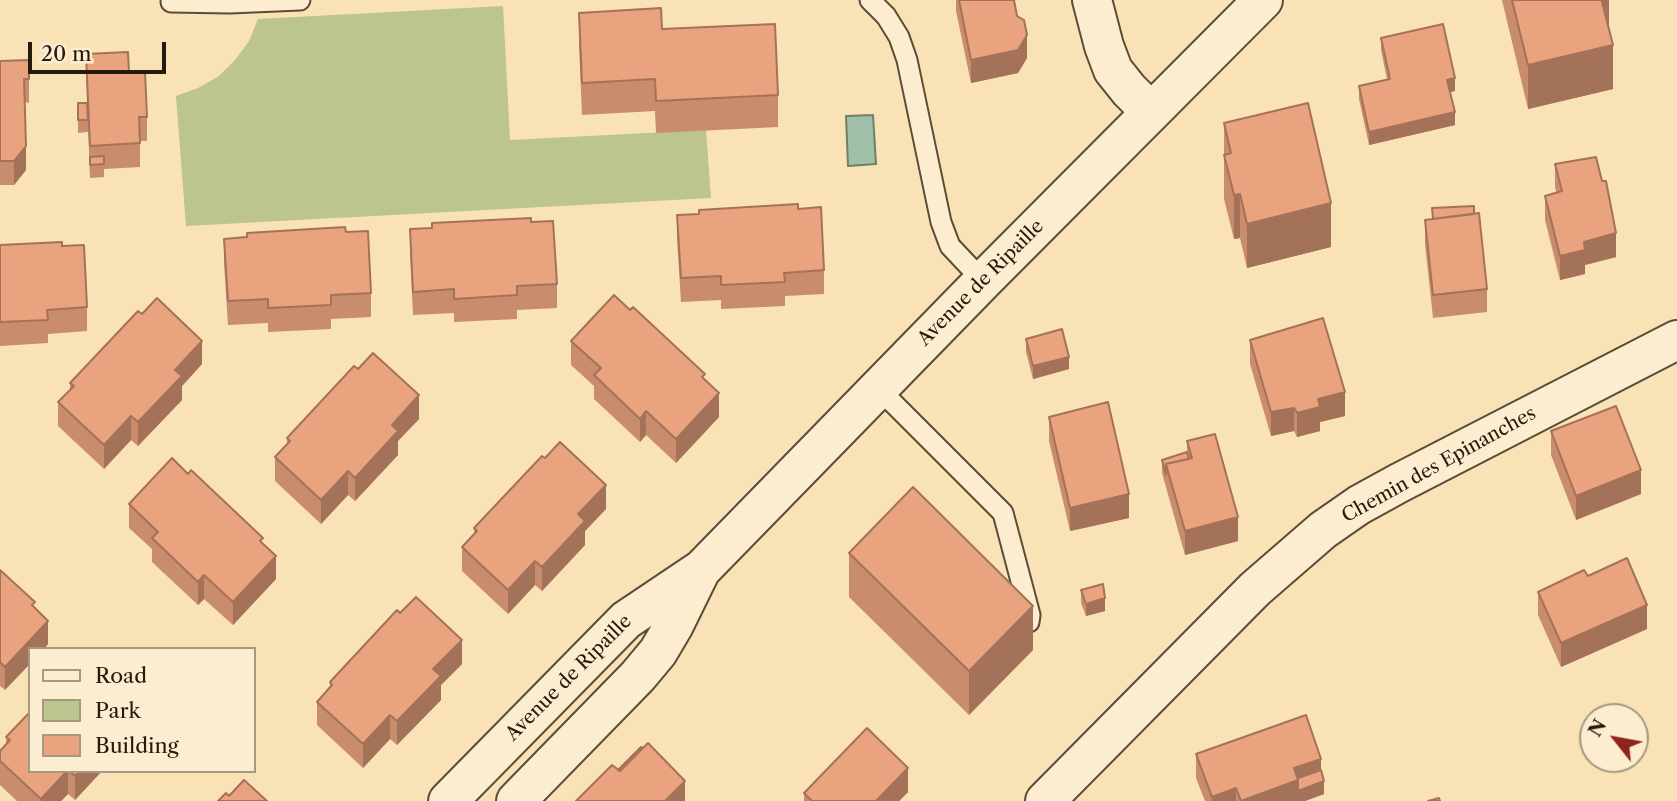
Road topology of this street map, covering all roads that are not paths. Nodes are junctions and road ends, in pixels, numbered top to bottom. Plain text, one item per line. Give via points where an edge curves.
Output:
1 (300, 0) edge
2 (870, 0) edge
3 (1093, 0) edge
4 (1263, 0) edge
5 (171, 2) edge
6 (1151, 112) junction
7 (983, 281) junction
8 (1677, 340) edge
9 (878, 388) junction
10 (702, 569) junction
11 (1021, 638) edge
12 (448, 801) edge
13 (516, 801) edge
14 (1045, 801) edge

1 - 5 lane
2 - 7 lane via 899,37 907,60 950,246
3 - 6 street via 1113,70
4 - 6 street, Avenue de Ripaille
6 - 7 street, Avenue de Ripaille
7 - 9 street, Avenue de Ripaille
8 - 14 street, Chemin des Epinanches via 1399,483 1323,530 1255,589
9 - 10 street, Avenue de Ripaille
9 - 11 lane via 1003,513 1030,615
10 - 12 street, Avenue de Ripaille via 625,620
10 - 13 street, Avenue de Ripaille via 658,652

